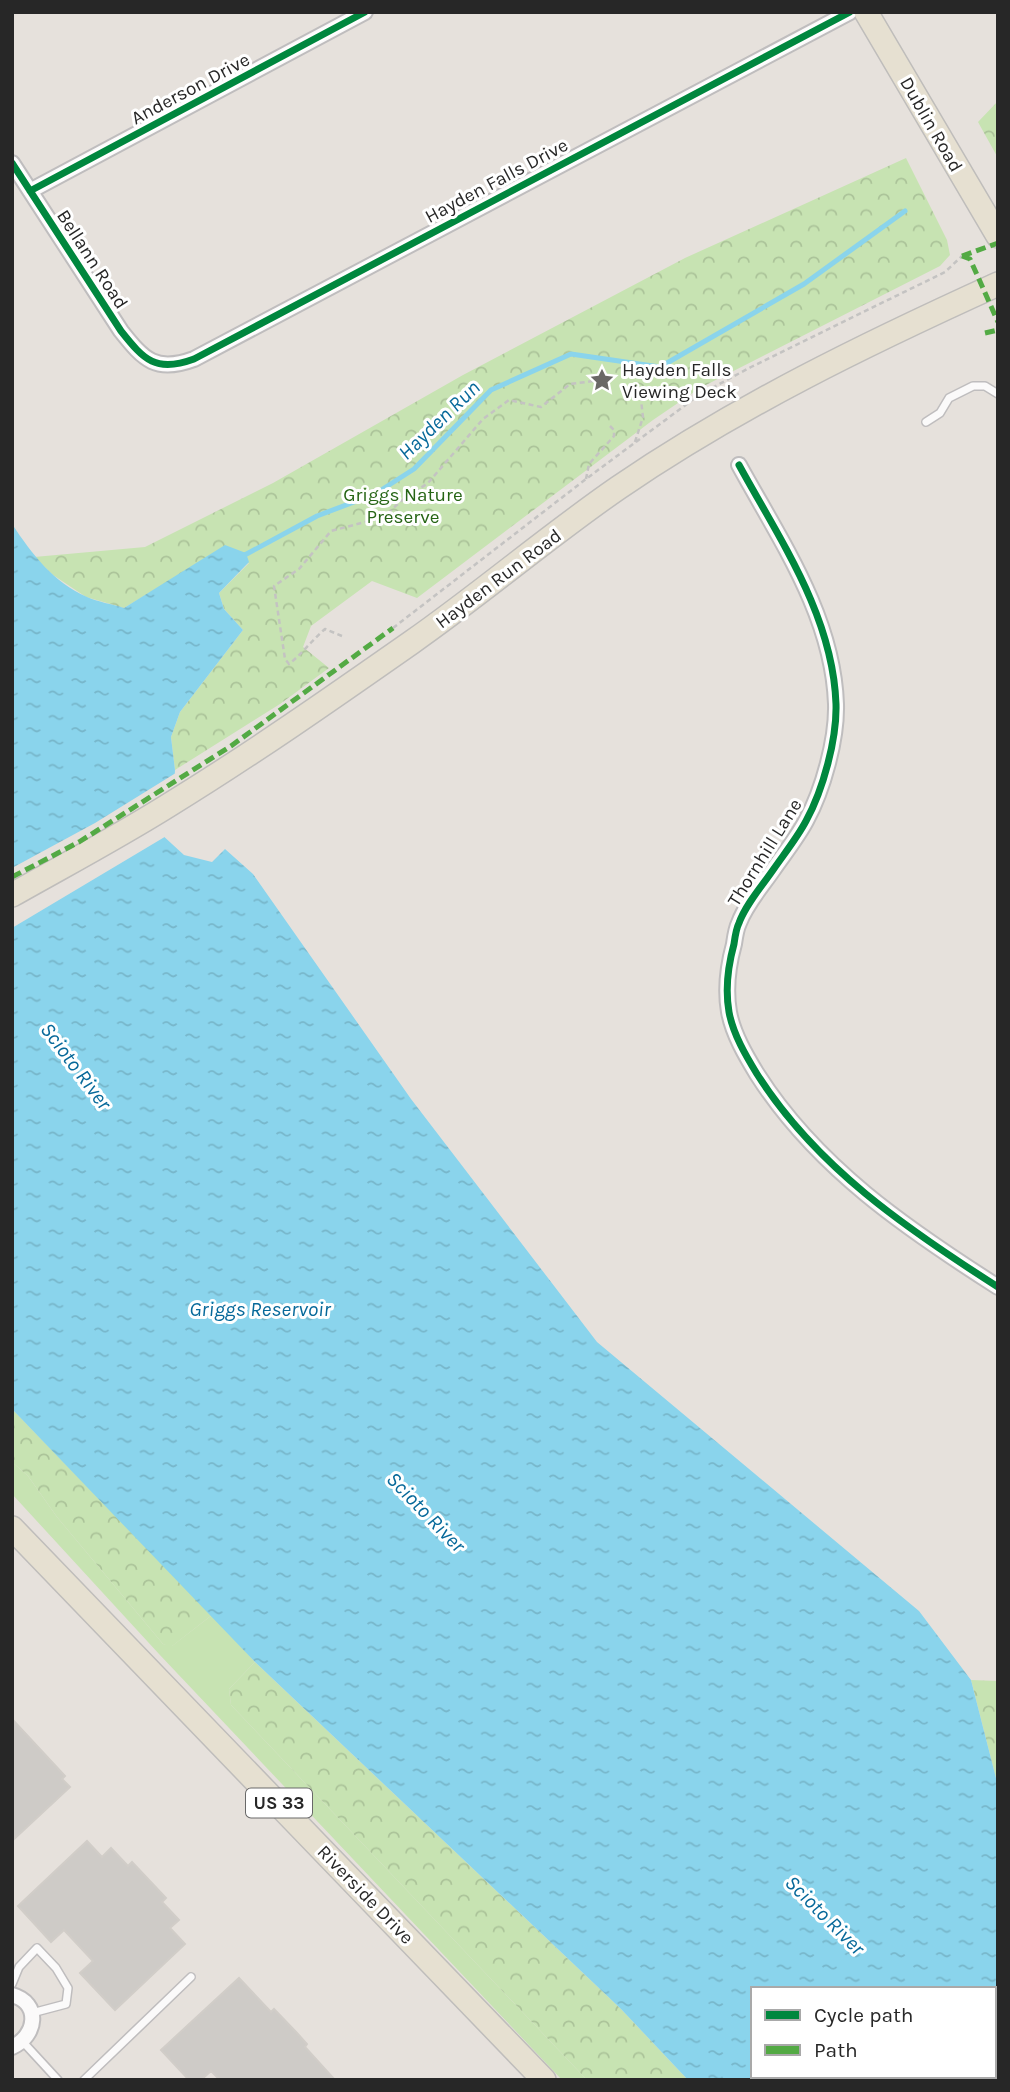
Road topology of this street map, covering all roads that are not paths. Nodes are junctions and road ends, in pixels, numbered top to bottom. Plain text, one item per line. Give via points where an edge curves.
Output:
1 (365, 12) edge
2 (850, 12) edge
3 (866, 12) edge
4 (12, 163) edge
5 (30, 191) junction
6 (998, 236) edge
7 (998, 284) edge
8 (156, 364) joint
9 (998, 394) edge
10 (926, 422) dead end
11 (739, 465) dead end
12 (12, 895) edge
13 (998, 1287) edge
14 (12, 1528) edge
15 (191, 1977) dead end
16 (12, 1984) edge
17 (12, 1995) edge
18 (32, 2013) junction
19 (17, 2045) edge
20 (58, 2080) edge
21 (84, 2080) edge
22 (544, 2080) edge

1 - 5 street, Anderson Drive
2 - 8 street, Hayden Falls Drive via 194,359 175,366
3 - 6 main road, Dublin Road
4 - 5 street, Bellann Road
5 - 8 street, Bellann Road via 121,331 138,352
7 - 12 main road, Hayden Run Road via 838,358 676,451 239,761
9 - 10 lane via 985,386 973,386 949,398 940,414
11 - 13 street, Thornhill Lane via 804,584 820,623 836,703 835,733 806,820 739,923 727,969 729,1013 745,1054 769,1093 832,1166 929,1243
14 - 22 main road, Riverside Drive / US 33
15 - 21 lane
16 - 18 lane via 19,1967 37,1948 56,1968 68,1987 66,2004
17 - 18 street
18 - 19 street via 29,2034
19 - 20 lane

